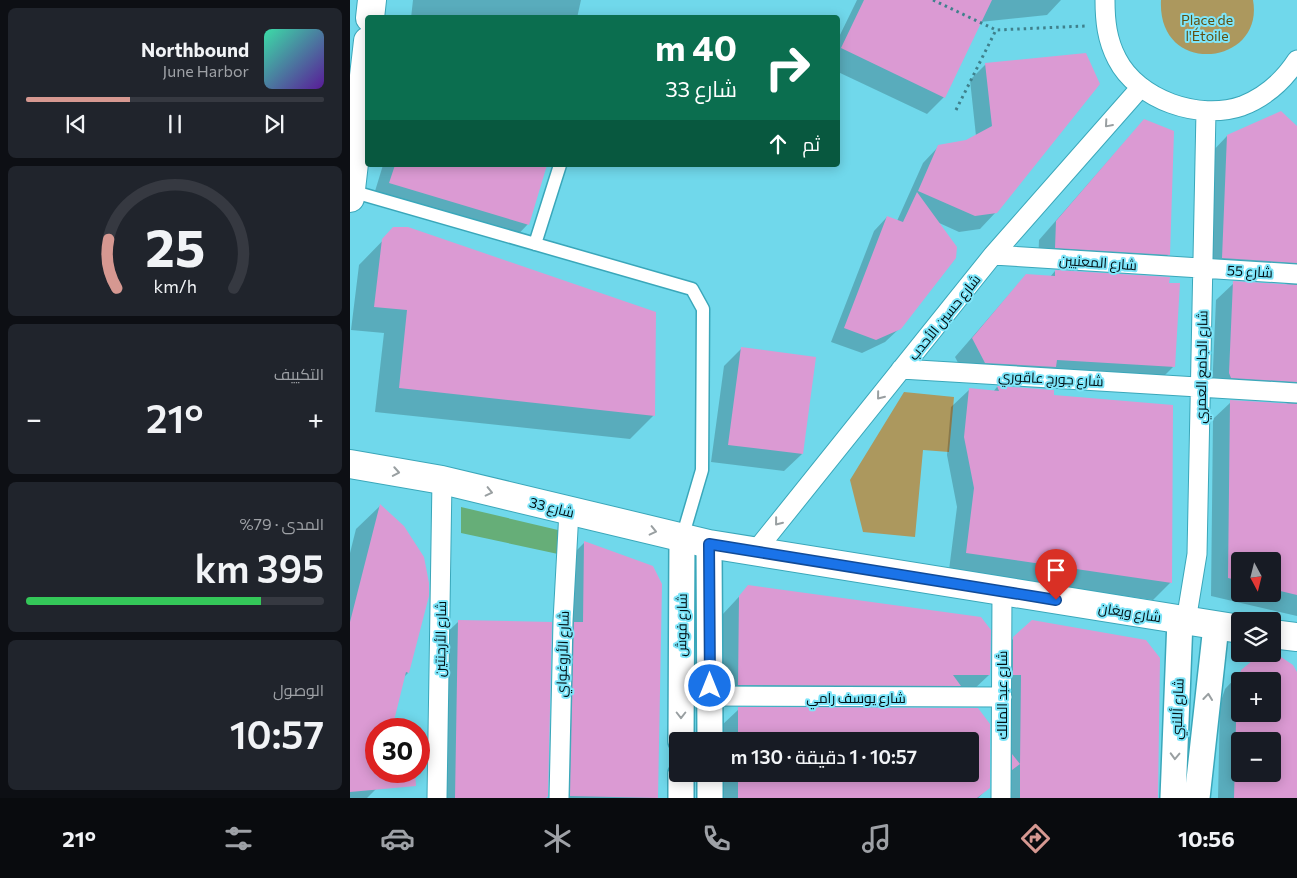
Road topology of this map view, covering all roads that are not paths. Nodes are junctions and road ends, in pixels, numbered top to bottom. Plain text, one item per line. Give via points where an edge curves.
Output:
1 (372, 0) edge
2 (1105, 0) edge
3 (370, 15) edge
4 (1297, 60) edge
5 (1290, 82) edge
6 (1141, 87) junction
7 (365, 88) edge
8 (1206, 111) junction
9 (362, 135) edge
10 (559, 167) edge
11 (350, 195) edge
12 (535, 244) junction
13 (993, 255) junction
14 (1203, 268) junction
15 (1297, 274) edge
16 (901, 369) junction
17 (1201, 386) junction
18 (1297, 393) edge
19 (350, 464) edge
20 (442, 480) junction
21 (569, 511) junction
22 (682, 538) junction
23 (709, 544) junction
24 (754, 553) junction
25 (1002, 592) junction
26 (1183, 620) junction
27 (1228, 627) edge
28 (1281, 635) edge
29 (1297, 637) edge
30 (710, 696) junction
31 (1002, 697) junction
32 (681, 732) edge
33 (710, 732) edge
34 (681, 782) edge
35 (710, 782) edge
36 (438, 798) edge
37 (559, 798) edge
38 (681, 798) edge
39 (710, 798) edge
40 (1001, 798) edge
41 (1173, 798) edge
42 (1197, 798) edge

1 - 3 street
2 - 6 street via 1106,26 1117,60
4 - 5 street
5 - 8 street via 1242,106
6 - 8 street via 1171,105
6 -> 13 street, شارع حسين الأحدب
7 - 9 street
8 - 14 street, شارع الجامع العمري
9 - 11 street
10 - 12 lane
11 - 12 lane
12 - 22 lane via 692,289 703,309 702,470
13 - 14 street, شارع المعنيين
13 - 16 street, شارع حسين الأحدب
14 - 15 street, شارع 55
14 - 17 street, شارع الجامع العمري
16 - 17 street, شارع جورج عاقوري
16 -> 24 street, شارع حسين الأحدب
17 - 18 street, شارع جورج عاقوري
17 - 26 street, شارع الجامع العمري via 1197,554
19 -> 20 street, شارع 33
20 -> 21 street, شارع 33
20 - 36 street, شارع الأرجنتين
21 -> 22 street, شارع 33
21 - 37 street, شارع الأروغواي
22 - 23 street, شارع 33
22 -> 32 street, شارع فوش
23 - 24 street, شارع 33
23 - 30 street, شارع فوش
24 - 25 street, شارع ويغان
25 - 26 street, شارع ويغان
25 - 31 street, شارع عبد المالك
26 - 27 street, شارع ويغان
26 -> 41 street, شارع أللنبي
42 -> 27 street, شارع أللنبي
28 - 29 street
30 - 31 street, شارع يوسف رامي
30 - 33 street, شارع فوش
31 - 40 street, شارع عبد المالك
34 - 38 street
35 - 39 street

